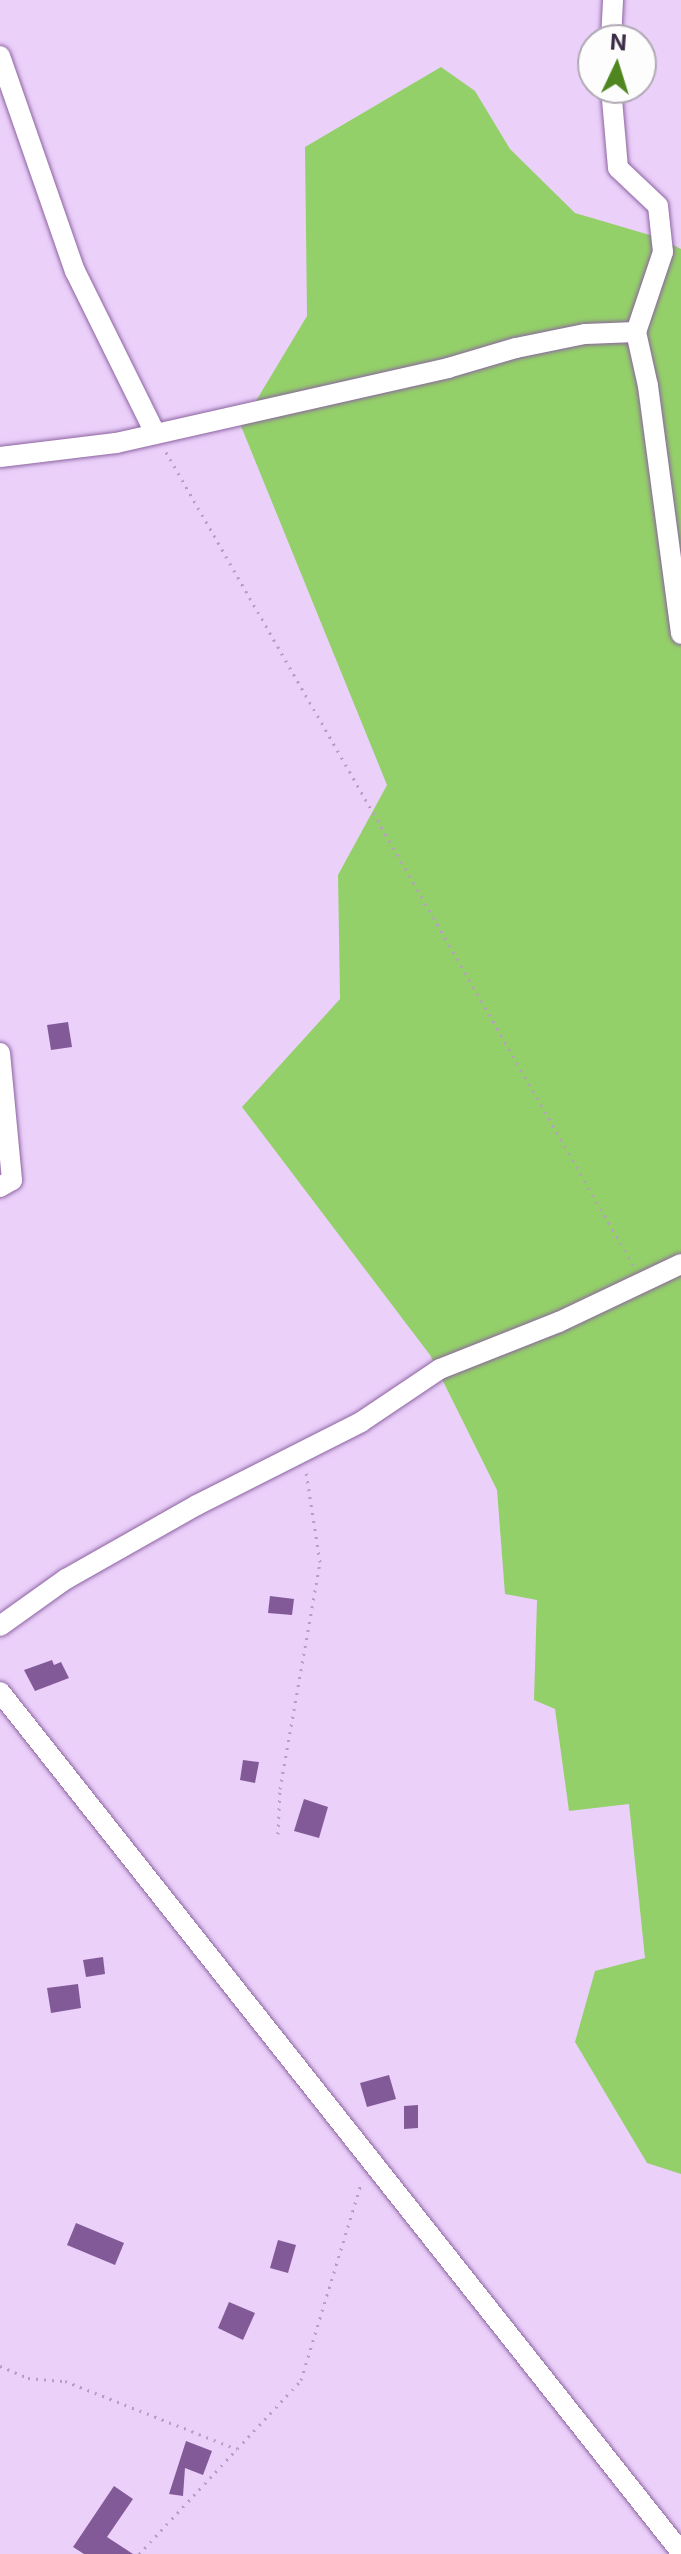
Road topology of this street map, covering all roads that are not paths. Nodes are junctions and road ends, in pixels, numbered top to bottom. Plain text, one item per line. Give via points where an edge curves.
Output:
1 (613, 0) edge
2 (612, 24) edge
3 (0, 56) edge
4 (612, 104) edge
5 (636, 332) junction
6 (155, 433) junction
7 (0, 457) edge
8 (681, 634) edge
9 (0, 1053) edge
10 (0, 1187) edge
11 (681, 1264) edge
12 (0, 1626) edge
13 (0, 1692) edge
14 (681, 2552) edge

1 - 2 street
3 - 6 street via 75,271
4 - 5 street via 618,168 658,206 663,252
5 - 6 street via 585,334 516,348 223,422
5 - 8 street
6 - 7 street
9 - 10 street via 12,1180
11 - 12 street via 440,1369 361,1422 303,1448 66,1579
13 - 14 street

